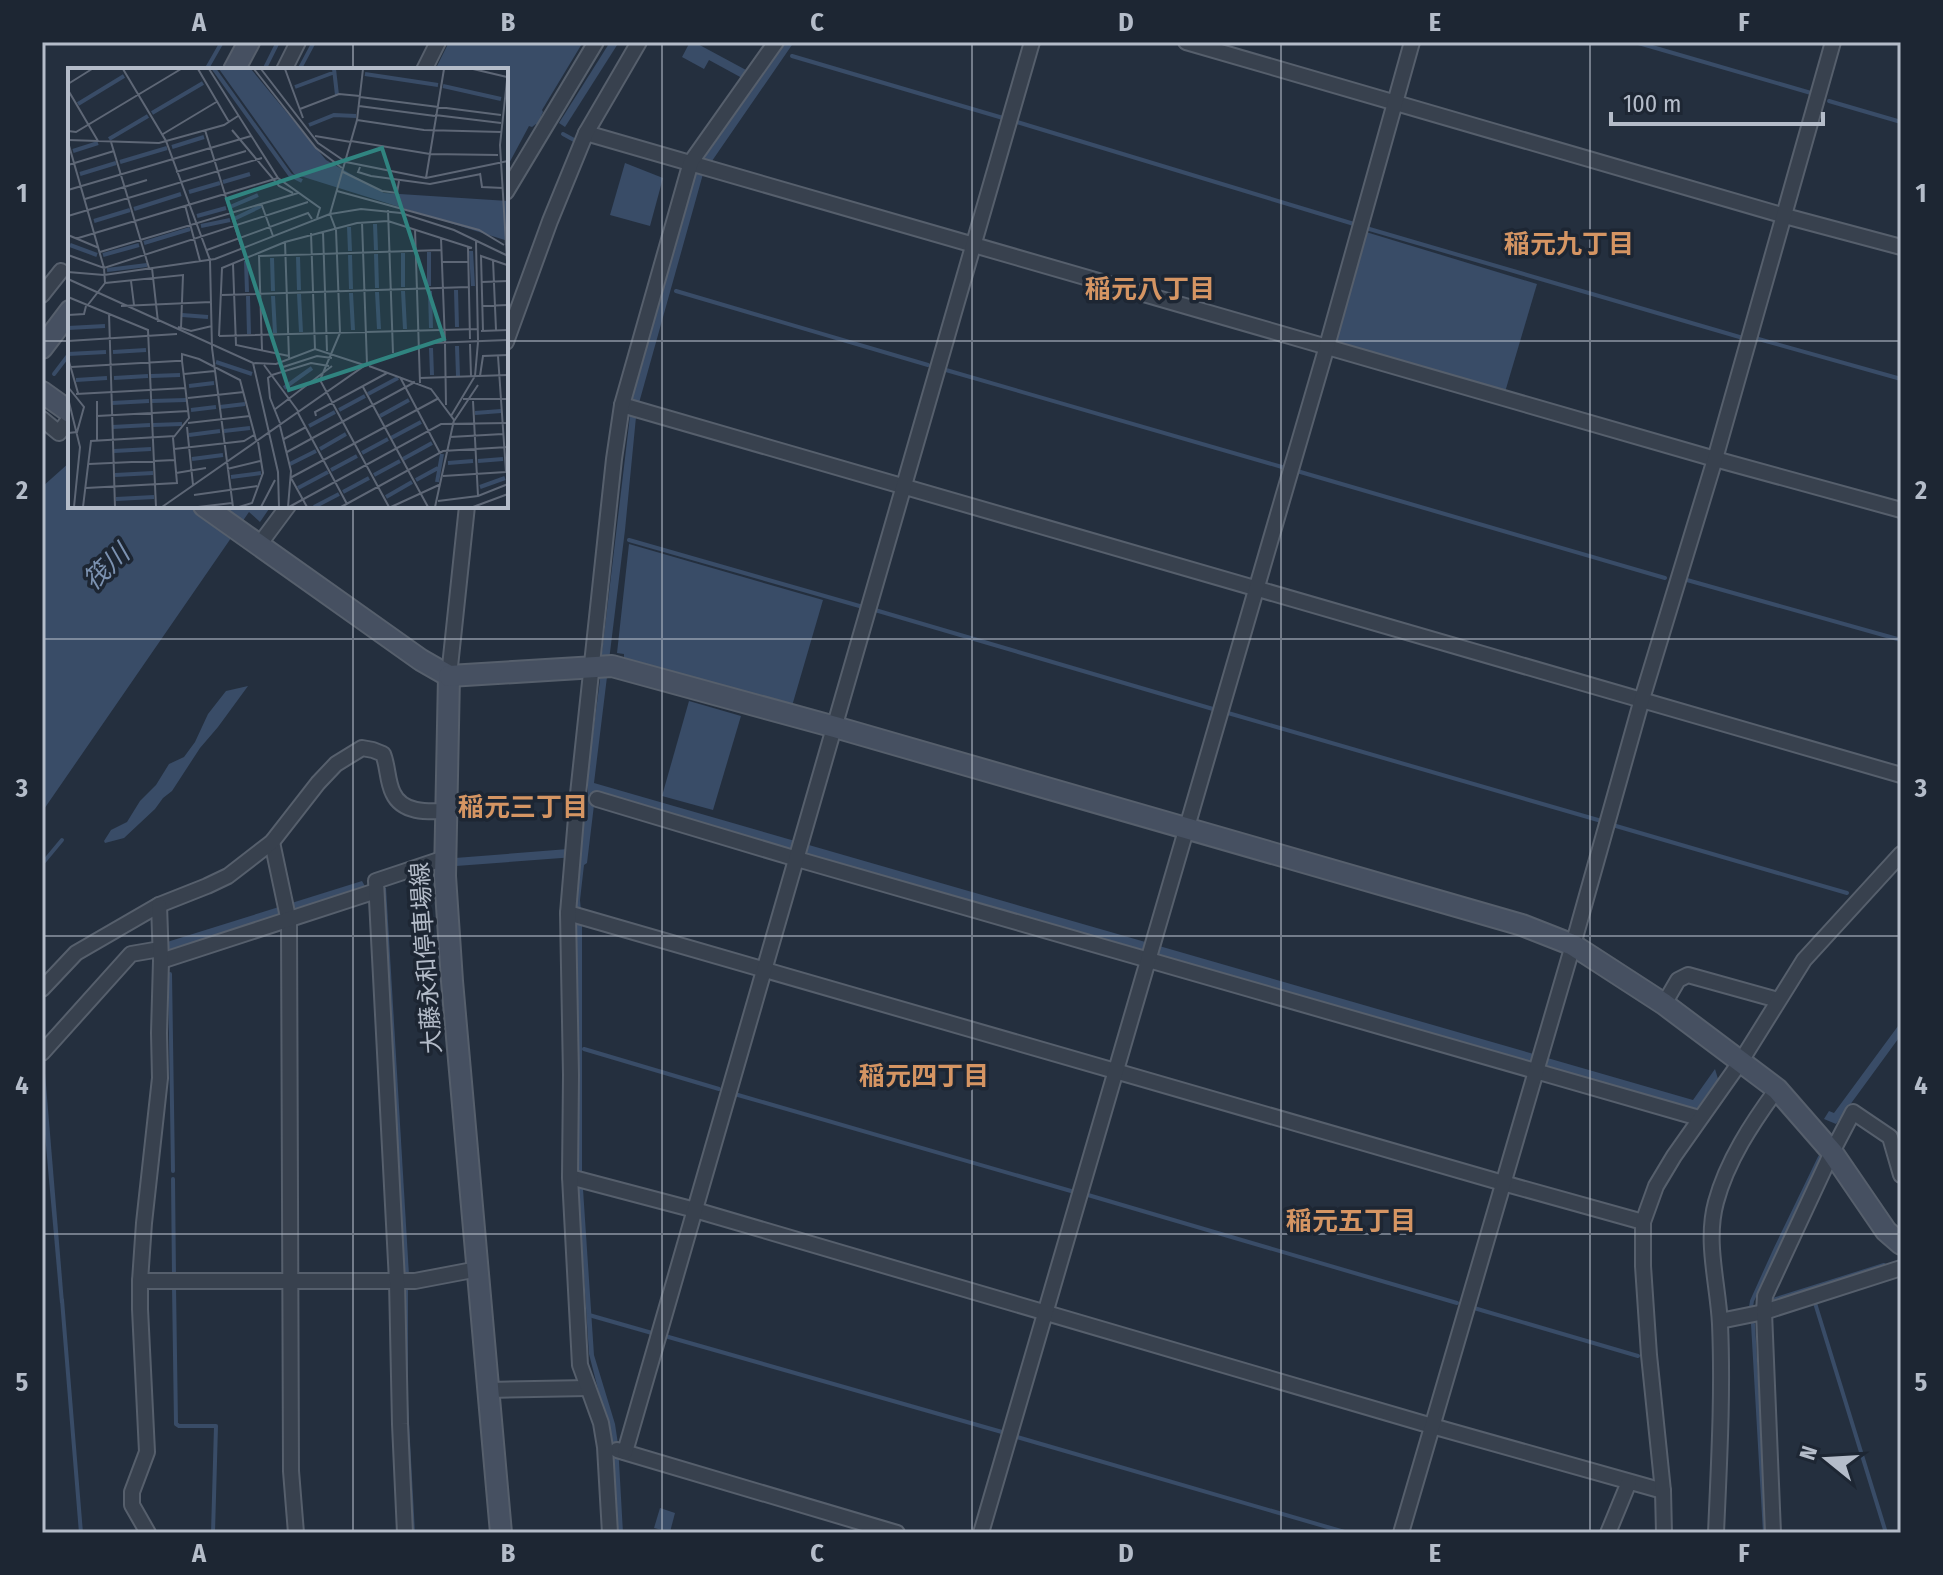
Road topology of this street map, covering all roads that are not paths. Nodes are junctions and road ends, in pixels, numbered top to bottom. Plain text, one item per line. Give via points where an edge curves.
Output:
1 (249, 42) edge
2 (298, 42) edge
3 (438, 42) edge
4 (596, 42) edge
5 (639, 42) edge
6 (776, 42) edge
7 (1032, 42) edge
8 (1186, 42) edge
9 (1412, 42) edge
10 (1833, 42) edge
11 (235, 68) edge
12 (285, 68) edge
13 (425, 68) edge
14 (1394, 102) junction
15 (586, 133) junction
16 (699, 165) junction
17 (508, 189) edge
18 (1785, 216) junction
19 (975, 244) junction
20 (1901, 247) edge
21 (61, 271) dead end
22 (42, 295) edge
23 (68, 314) edge
24 (508, 336) edge
25 (1327, 346) junction
26 (42, 348) edge
27 (42, 392) edge
28 (629, 407) junction
29 (68, 411) edge
30 (42, 419) edge
31 (68, 421) edge
32 (1715, 459) junction
33 (903, 487) junction
34 (207, 508) edge
35 (287, 508) edge
36 (467, 508) edge
37 (1901, 510) edge
38 (259, 545) junction
39 (1255, 589) junction
40 (600, 666) junction
41 (449, 676) junction
42 (1642, 699) junction
43 (835, 727) junction
44 (1901, 775) edge
45 (597, 799) dead end
46 (446, 811) junction
47 (1187, 827) junction
48 (272, 842) junction
49 (799, 852) junction
50 (1901, 854) edge
51 (445, 858) junction
52 (376, 891) junction
53 (159, 905) junction
54 (288, 912) junction
55 (575, 915) junction
56 (1573, 945) junction
57 (1150, 952) junction
58 (160, 955) junction
59 (766, 969) junction
60 (42, 989) edge
61 (1778, 1000) junction
62 (1664, 1004) junction
63 (42, 1053) edge
64 (1741, 1061) junction
65 (1537, 1069) junction
66 (1115, 1071) junction
67 (1777, 1089) junction
68 (1699, 1118) junction
69 (1832, 1152) junction
70 (1901, 1175) edge
71 (576, 1179) junction
72 (1503, 1183) junction
73 (695, 1210) junction
74 (1643, 1222) junction
75 (1901, 1244) edge
76 (1901, 1268) edge
77 (478, 1269) junction
78 (140, 1281) junction
79 (291, 1281) junction
80 (397, 1281) junction
81 (1764, 1312) junction
82 (1045, 1313) junction
83 (1720, 1321) junction
84 (588, 1388) junction
85 (489, 1390) junction
86 (1432, 1426) junction
87 (615, 1449) junction
88 (1629, 1482) junction
89 (1663, 1491) junction
90 (148, 1533) edge
91 (296, 1533) edge
92 (405, 1533) edge
93 (501, 1533) edge
94 (610, 1533) edge
95 (897, 1533) edge
96 (981, 1533) edge
97 (1401, 1533) edge
98 (1608, 1533) edge
99 (1664, 1533) edge
100 (1716, 1533) edge
101 (1773, 1533) edge

1 - 11 street
2 - 12 street
3 - 13 street
4 - 17 street
5 - 15 street
6 - 16 street
7 - 19 street
8 - 14 street
9 - 14 street
10 - 18 street
14 - 18 street
14 - 25 street
15 - 16 street
15 - 24 street
16 - 19 street
16 - 28 street
18 - 20 street
18 - 32 street
19 - 25 street
19 - 33 street
21 - 22 street
23 - 26 street
25 - 32 street
25 - 39 street
27 - 29 street
28 - 33 street
28 - 40 street via 614,459
30 - 31 street via 59,433
32 - 37 street
32 - 42 street
33 - 39 street
33 - 43 street
34 - 38 street
35 - 38 street
36 - 41 street
38 - 41 street
39 - 42 street
39 - 47 street
40 - 41 street
40 - 43 street
40 - 55 street via 571,863
41 - 46 street, 大藤永和停車場線
42 - 44 street
42 - 56 street
43 - 47 street
43 - 49 street
45 - 49 street
46 - 48 street via 420,812 400,802 392,792 383,754 362,748 336,764
46 - 51 street, 大藤永和停車場線
47 - 56 street via 1522,925
47 - 57 street
48 - 53 street via 228,876
48 - 54 street
49 - 57 street
49 - 59 street
50 - 61 street via 1804,960
51 - 52 street via 376,881
51 - 77 street, 大藤永和停車場線
52 - 54 street
52 - 80 street
53 - 58 street
53 - 60 street via 76,953
54 - 58 street
54 - 79 street
55 - 59 street
55 - 71 street via 571,1075
56 - 62 street
56 - 65 street
57 - 65 street
57 - 66 street
58 - 63 street via 131,954
58 - 78 street via 160,1091
59 - 66 street
59 - 73 street
61 - 62 street via 1688,975 1678,980
61 - 64 street
62 - 64 street
64 - 67 street
64 - 68 street
65 - 68 street
65 - 72 street
66 - 72 street
66 - 82 street
67 - 69 street
67 - 83 street via 1753,1122 1716,1202 1712,1249
68 - 74 street via 1656,1186
69 - 70 street via 1853,1112 1890,1137
69 - 75 street via 1886,1231
69 - 81 street via 1765,1296
71 - 73 street
71 - 84 street via 580,1365
72 - 74 street
72 - 86 street
73 - 82 street
73 - 87 street
74 - 89 street
76 - 81 street
77 - 80 street
77 - 85 street, 大藤永和停車場線
78 - 79 street
78 - 90 street via 147,1452 132,1505
79 - 80 street
79 - 91 street
80 - 92 street
81 - 83 street
81 - 101 street
82 - 86 street
82 - 96 street
83 - 100 street
84 - 85 street
84 - 87 street
85 - 93 street, 大藤永和停車場線
86 - 88 street
86 - 97 street
87 - 94 street
87 - 95 street
88 - 89 street
88 - 98 street
89 - 99 street

